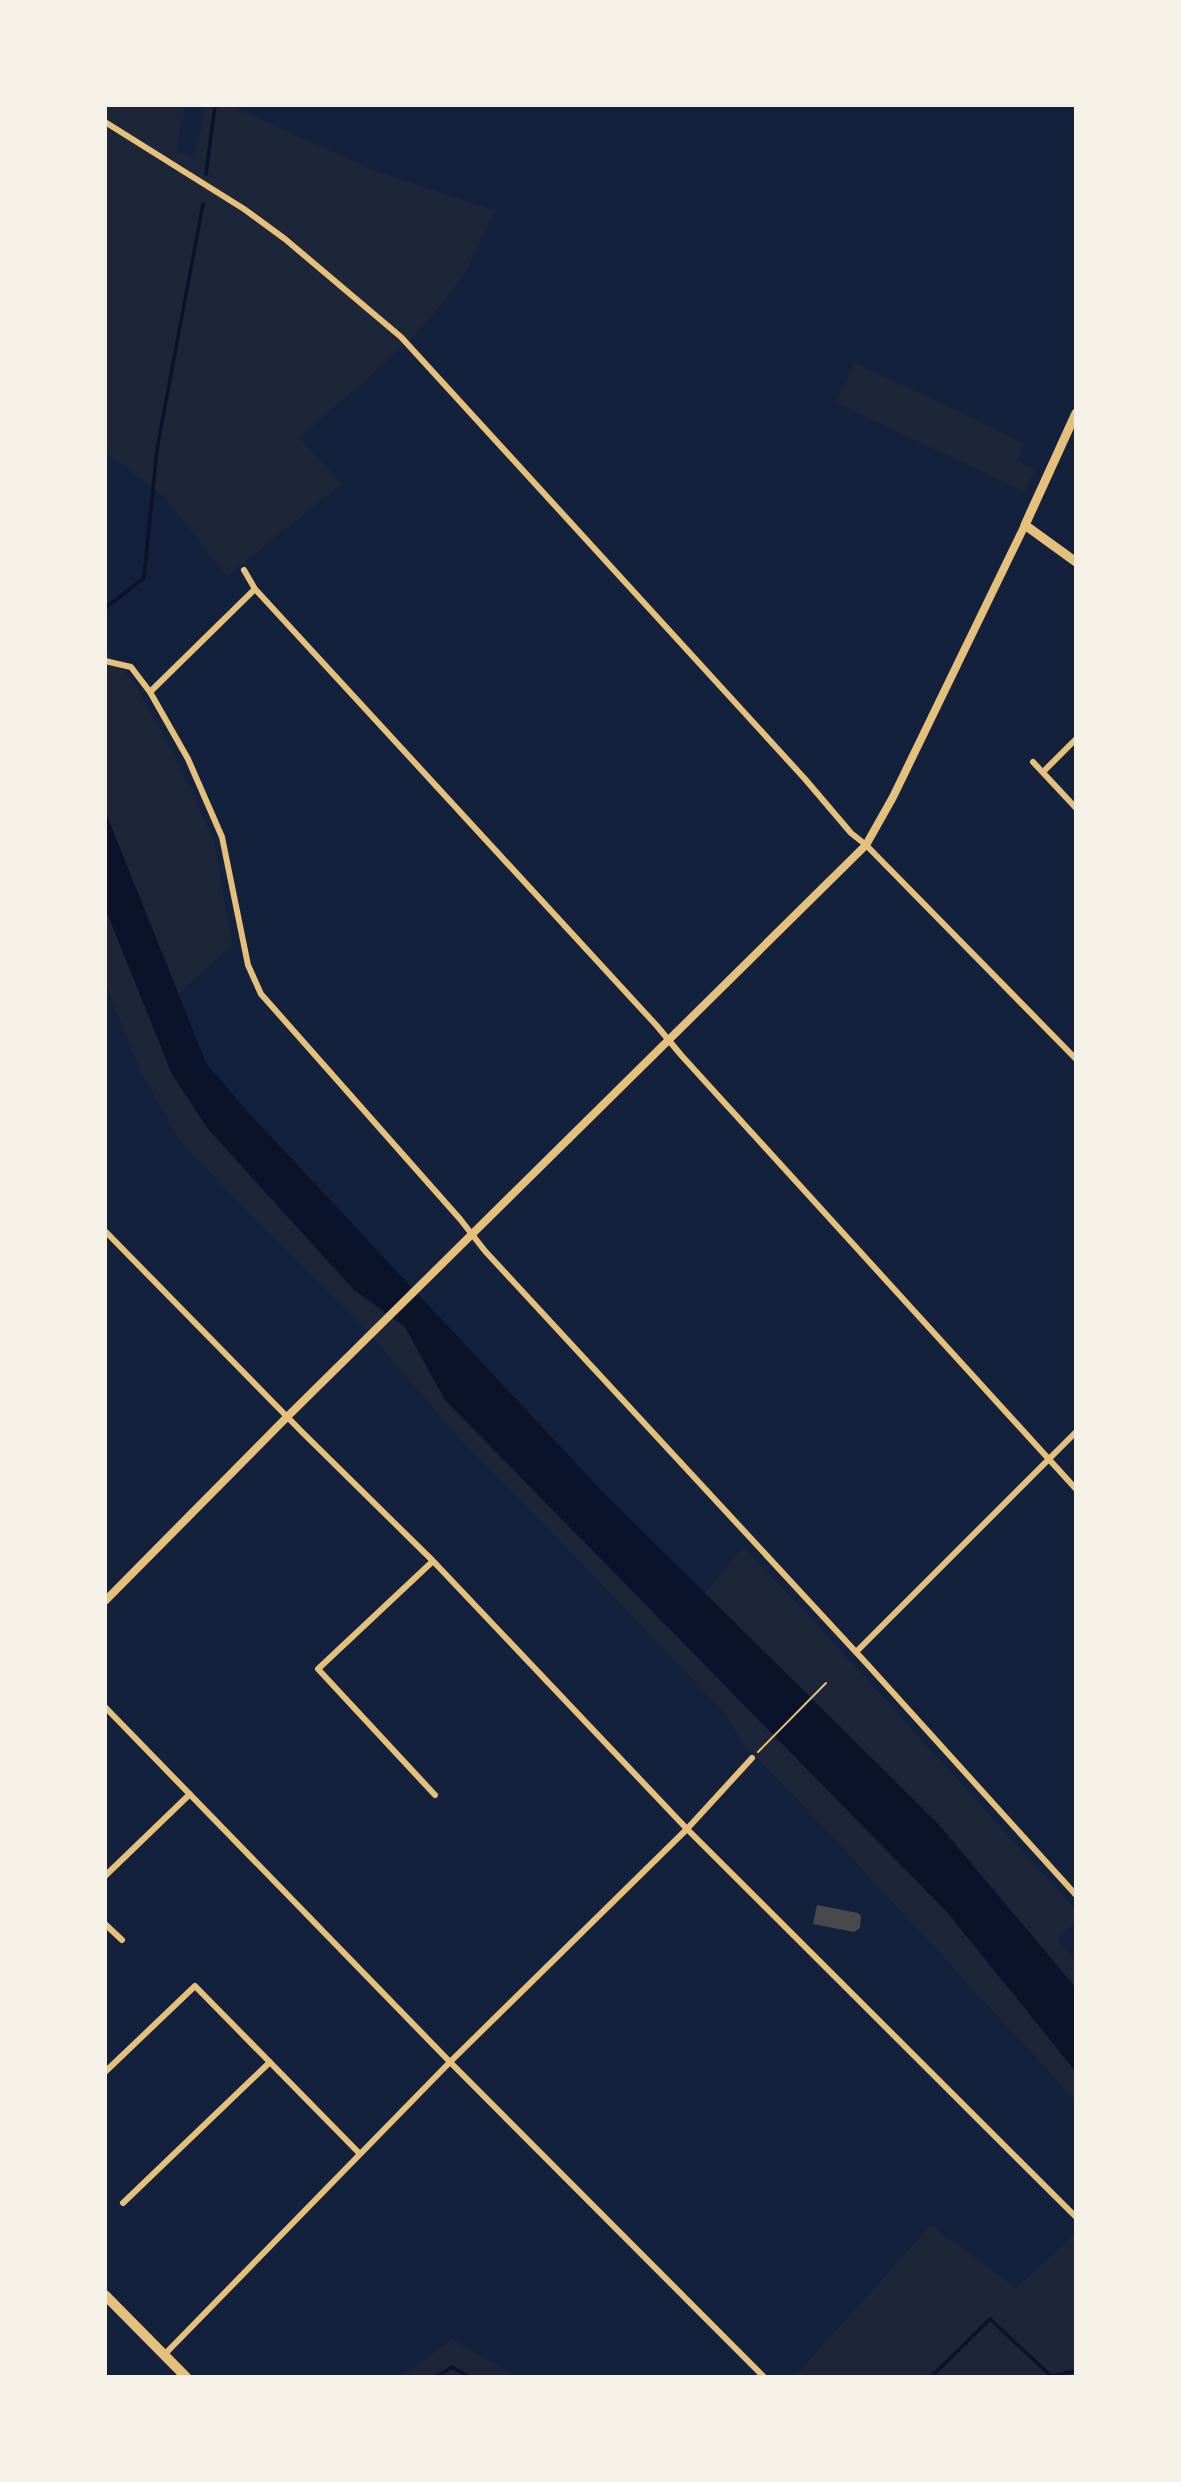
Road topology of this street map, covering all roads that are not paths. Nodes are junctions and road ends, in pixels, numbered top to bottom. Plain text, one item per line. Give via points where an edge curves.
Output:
1 (105, 122) edge
2 (1076, 413) edge
3 (1025, 526) junction
4 (1076, 562) edge
5 (244, 570) dead end
6 (255, 589) junction
7 (105, 661) edge
8 (150, 692) junction
9 (1076, 739) edge
10 (1033, 762) dead end
11 (1042, 772) junction
12 (1076, 808) edge
13 (866, 845) junction
14 (668, 1040) junction
15 (1076, 1059) edge
16 (105, 1231) edge
17 (471, 1235) junction
18 (288, 1417) junction
19 (1076, 1432) edge
20 (1049, 1459) junction
21 (1076, 1489) edge
22 (433, 1562) junction
23 (105, 1601) edge
24 (856, 1652) junction
25 (105, 1707) edge
26 (752, 1758) road end
27 (190, 1794) junction
28 (435, 1795) dead end
29 (687, 1829) junction
30 (105, 1876) edge
31 (1076, 1895) edge
32 (105, 1923) edge
33 (122, 1940) dead end
34 (270, 2062) junction
35 (450, 2062) junction
36 (105, 2072) edge
37 (360, 2154) junction
38 (123, 2203) dead end
39 (1076, 2217) edge
40 (105, 2295) edge
41 (164, 2355) junction
42 (186, 2377) edge
43 (764, 2377) edge

1 - 13 street via 285,239 413,348
2 - 3 main road
3 - 4 main road
3 - 13 street
5 - 6 street
6 - 8 street
6 - 14 street
7 - 8 street via 131,667
8 - 17 street via 201,786 222,836 248,965 261,994
9 - 11 street
10 - 11 street
11 - 12 street
13 - 14 street
13 - 15 street
14 - 17 street
14 - 20 street
16 - 18 street
17 - 18 street
17 - 24 street
18 - 22 street
18 - 23 street
19 - 20 street
20 - 21 street
20 - 24 street
22 - 28 street via 318,1669
22 - 29 street
24 - 31 street
25 - 27 street
26 - 29 street
27 - 30 street
27 - 35 street
29 - 35 street
29 - 39 street
32 - 33 street
34 - 36 street via 195,1986
34 - 37 street
34 - 38 street
35 - 37 street
35 - 43 street
37 - 41 street
40 - 41 main road
41 - 42 main road

